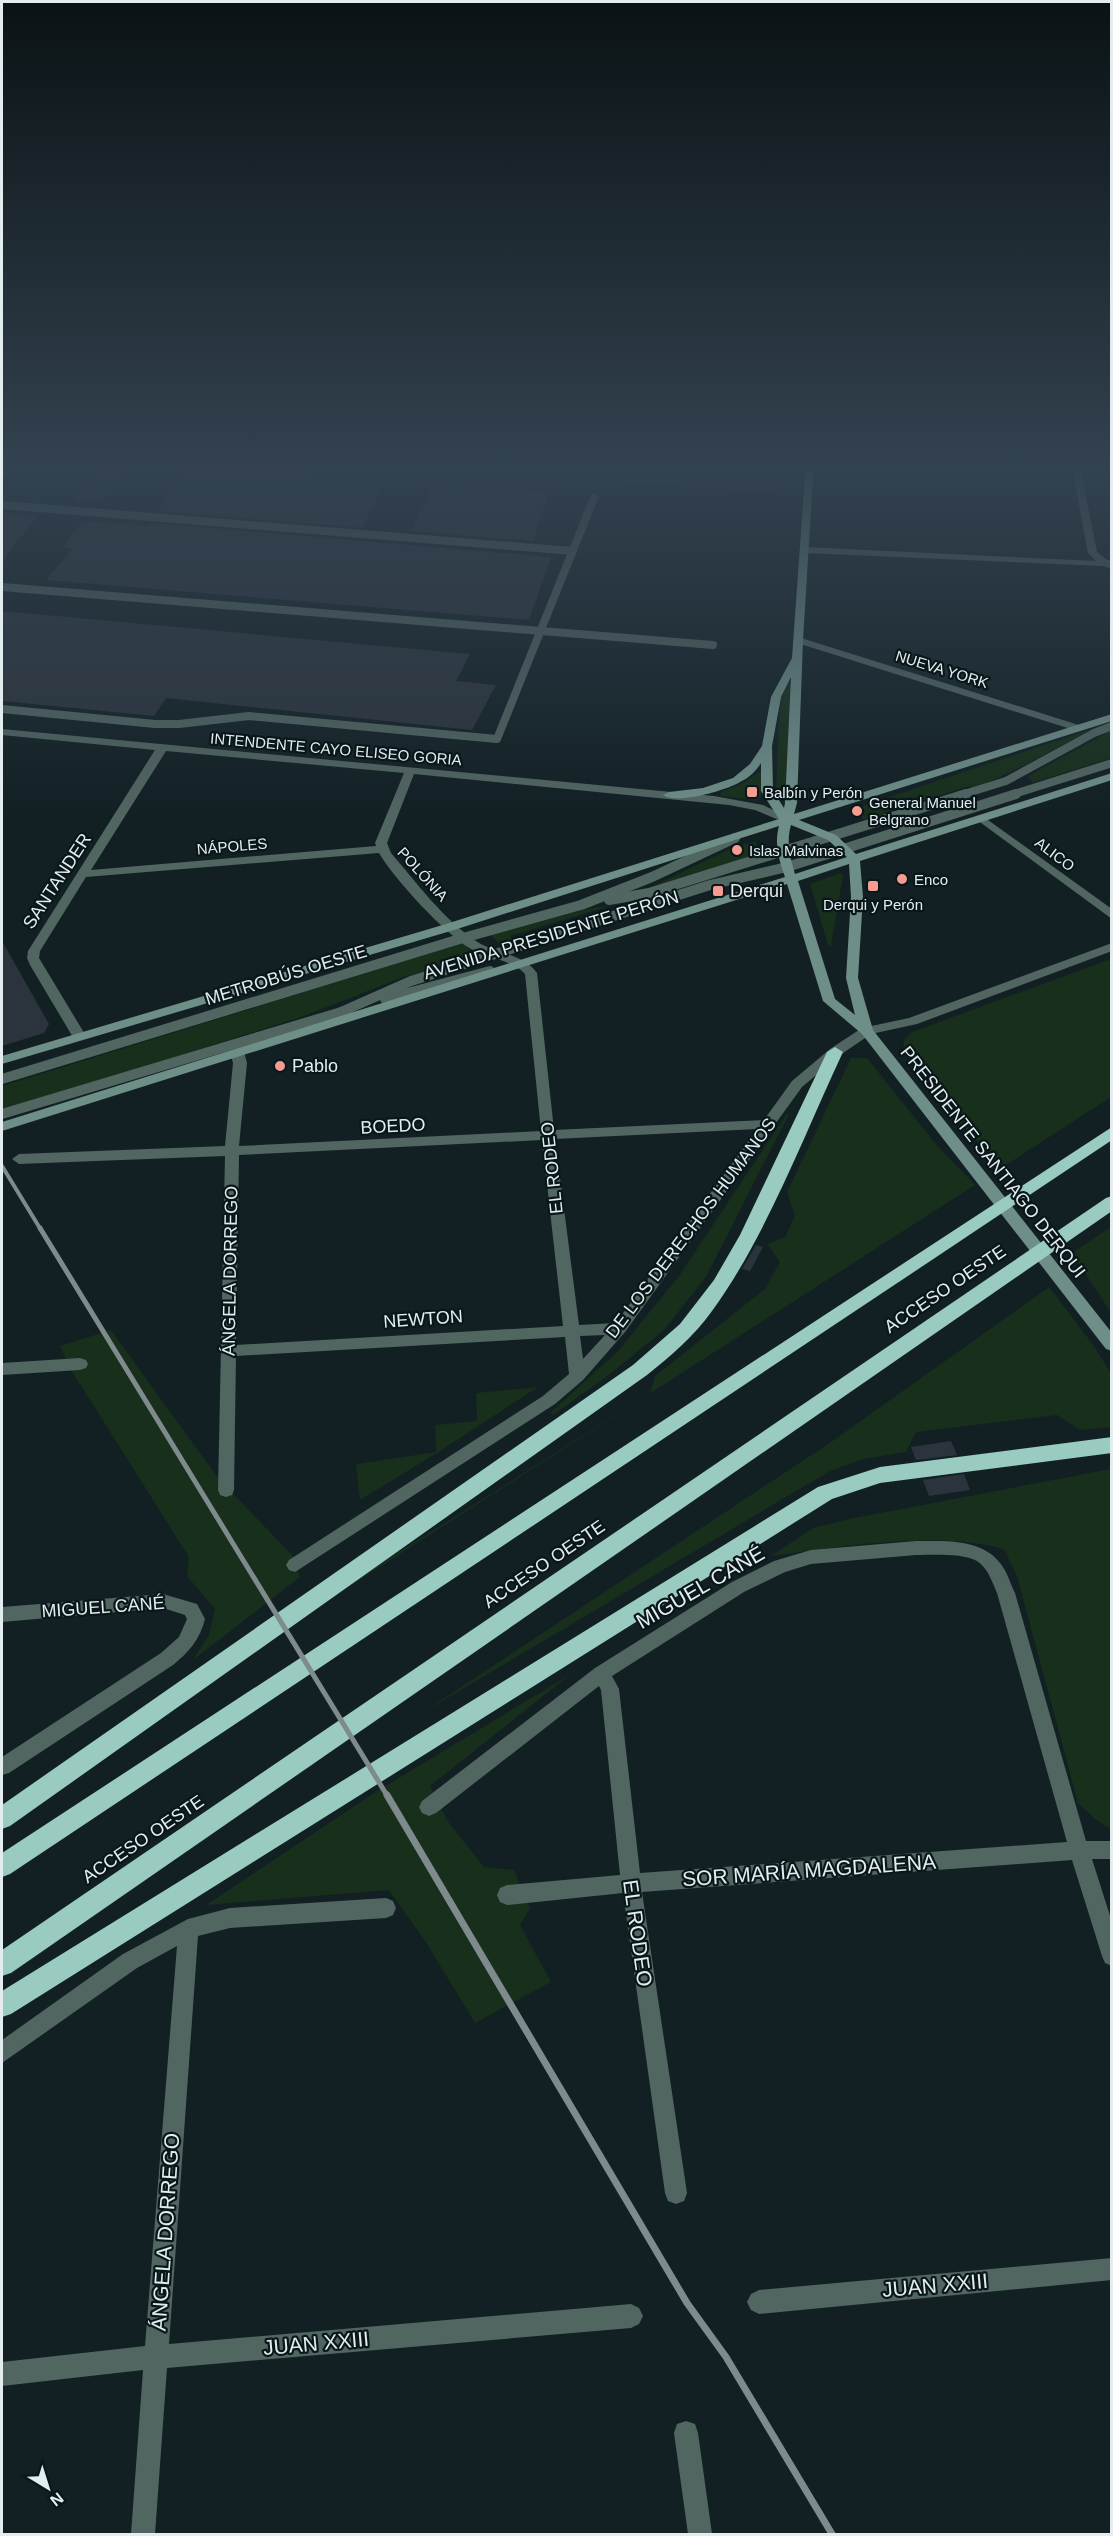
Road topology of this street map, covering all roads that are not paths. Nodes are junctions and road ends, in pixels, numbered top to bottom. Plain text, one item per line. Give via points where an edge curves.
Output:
1 (562, 580) edge
2 (803, 580) edge
3 (2, 587) edge
4 (542, 631) junction
5 (798, 640) junction
6 (713, 645) dead end
7 (797, 656) junction
8 (2, 709) edge
9 (1112, 717) edge
10 (1112, 726) edge
11 (1078, 728) junction
12 (2, 732) edge
13 (767, 746) junction
14 (162, 748) junction
15 (1112, 763) edge
16 (410, 771) junction
17 (1112, 776) edge
18 (669, 795) junction
19 (981, 818) junction
20 (786, 820) junction
21 (736, 838) junction
22 (832, 838) junction
23 (382, 849) junction
24 (845, 849) junction
25 (783, 854) junction
26 (854, 859) junction
27 (789, 873) junction
28 (84, 874) junction
29 (581, 905) junction
30 (1112, 915) edge
31 (450, 927) junction
32 (463, 938) junction
33 (1112, 947) edge
34 (493, 956) junction
35 (522, 963) junction
36 (341, 1012) junction
37 (867, 1031) junction
38 (79, 1036) junction
39 (237, 1052) junction
40 (835, 1052) junction
41 (2, 1060) edge
42 (2, 1079) edge
43 (2, 1114) edge
44 (769, 1124) junction
45 (2, 1127) edge
46 (1112, 1132) edge
47 (548, 1136) junction
48 (232, 1151) junction
49 (19, 1159) dead end
50 (1112, 1202) edge
51 (620, 1328) junction
52 (570, 1329) junction
53 (1112, 1345) edge
54 (228, 1351) junction
55 (80, 1364) dead end
56 (2, 1369) edge
57 (577, 1376) junction
58 (1112, 1445) edge
59 (226, 1490) dead end
60 (295, 1565) dead end
61 (2, 1614) edge
62 (601, 1674) junction
63 (2, 1767) edge
64 (429, 1808) dead end
65 (2, 1818) edge
66 (1079, 1850) junction
67 (1112, 1850) edge
68 (2, 1866) edge
69 (631, 1883) junction
70 (507, 1895) dead end
71 (386, 1908) dead end
72 (188, 1929) junction
73 (1112, 1956) edge
74 (2, 1964) edge
75 (2, 2005) edge
76 (2, 2052) edge
77 (676, 2193) dead end
78 (1112, 2269) edge
79 (759, 2302) dead end
80 (631, 2316) dead end
81 (156, 2357) junction
82 (2, 2374) edge
83 (686, 2433) dead end
84 (143, 2535) edge
85 (700, 2535) edge

1 - 4 lane
2 - 5 main road
3 - 4 lane
4 - 6 lane
4 - 8 lane via 497,739 249,716 155,724
5 - 7 main road
5 - 11 street, NUEVA YORK
7 - 13 main road via 776,697
7 - 20 main road via 791,803
9 - 11 main road, AVENIDA PRESIDENTE PERÓN
10 - 22 lane, METROBÚS OESTE via 1006,782
11 - 20 main road, AVENIDA PRESIDENTE PERÓN
12 - 14 street, INTENDENTE CAYO ELISEO GORIA
13 - 18 main road via 743,776 706,790
13 - 20 main road via 767,791
14 - 16 street, INTENDENTE CAYO ELISEO GORIA
14 - 28 street, SANTANDER
15 - 24 lane
16 - 18 street, INTENDENTE CAYO ELISEO GORIA
16 - 23 street, POLÓNIA
17 - 19 main road, AVENIDA PRESIDENTE PERÓN
18 - 20 street, INTENDENTE CAYO ELISEO GORIA via 754,805
19 - 26 main road, AVENIDA PRESIDENTE PERÓN
19 - 30 street, ALICO
20 - 21 main road, AVENIDA PRESIDENTE PERÓN
20 - 22 main road via 813,827
20 - 25 main road
21 - 29 lane, METROBÚS OESTE
21 - 31 main road, AVENIDA PRESIDENTE PERÓN
22 - 24 main road
22 - 25 lane, METROBÚS OESTE
23 - 28 street, NÁPOLES
23 - 31 street, POLÓNIA
24 - 26 main road
24 - 27 lane
25 - 27 main road, PRESIDENTE SANTIAGO DERQUI
25 - 29 lane, METROBÚS OESTE via 649,893
26 - 27 main road, AVENIDA PRESIDENTE PERÓN
26 - 37 main road, PRESIDENTE SANTIAGO DERQUI via 857,880 852,981
27 - 34 lane via 710,885
27 - 35 main road, AVENIDA PRESIDENTE PERÓN
27 - 37 main road, PRESIDENTE SANTIAGO DERQUI via 829,1001
28 - 38 street, SANTANDER via 33,958
29 - 32 lane, METROBÚS OESTE
31 - 32 street, POLÓNIA
31 - 38 main road, AVENIDA PRESIDENTE PERÓN
32 - 34 street, POLÓNIA
32 - 42 lane, METROBÚS OESTE
33 - 37 street, DE LOS DERECHOS HUMANOS via 912,1021
34 - 35 street, POLÓNIA
34 - 36 lane via 411,981
35 - 36 lane
35 - 39 main road, AVENIDA PRESIDENTE PERÓN
35 - 47 street, EL RODEO via 531,973
36 - 43 lane
37 - 40 street, DE LOS DERECHOS HUMANOS
37 - 53 main road, PRESIDENTE SANTIAGO DERQUI
38 - 41 main road, AVENIDA PRESIDENTE PERÓN
39 - 45 main road, AVENIDA PRESIDENTE PERÓN
39 - 48 street, ÁNGELA DORREGO via 240,1063
40 - 44 street, DE LOS DERECHOS HUMANOS via 797,1084
40 - 65 highway via 740,1255 714,1297 677,1341
44 - 47 street, BOEDO
44 - 51 street, DE LOS DERECHOS HUMANOS
46 - 68 highway, ACCESO OESTE
47 - 48 street, BOEDO
47 - 52 street, EL RODEO
48 - 49 street, BOEDO
48 - 54 street, ÁNGELA DORREGO
50 - 74 highway, ACCESO OESTE
51 - 52 street, NEWTON
51 - 57 street, DE LOS DERECHOS HUMANOS
52 - 54 street, NEWTON
52 - 57 street, EL RODEO
54 - 59 street, ÁNGELA DORREGO
55 - 56 street
57 - 60 street, DE LOS DERECHOS HUMANOS via 549,1400
58 - 75 highway via 880,1474 825,1493
61 - 63 street, MIGUEL CANÉ via 163,1601 191,1608 196,1619 190,1637 167,1659
62 - 64 street, MIGUEL CANÉ
62 - 66 street, MIGUEL CANÉ via 729,1593 780,1566 812,1557 916,1548 950,1548 982,1555 995,1569 1006,1593
62 - 69 street, EL RODEO via 610,1689
66 - 67 street, SOR MARÍA MAGDALENA
66 - 69 street, SOR MARÍA MAGDALENA
66 - 73 street, MIGUEL CANÉ
69 - 70 street, SOR MARÍA MAGDALENA
69 - 77 street, EL RODEO
71 - 72 street via 230,1918
72 - 76 street via 130,1961
72 - 81 street, ÁNGELA DORREGO
78 - 79 street, JUAN XXIII
80 - 81 street, JUAN XXIII
81 - 82 street, JUAN XXIII
81 - 84 street, ÁNGELA DORREGO
83 - 85 street

